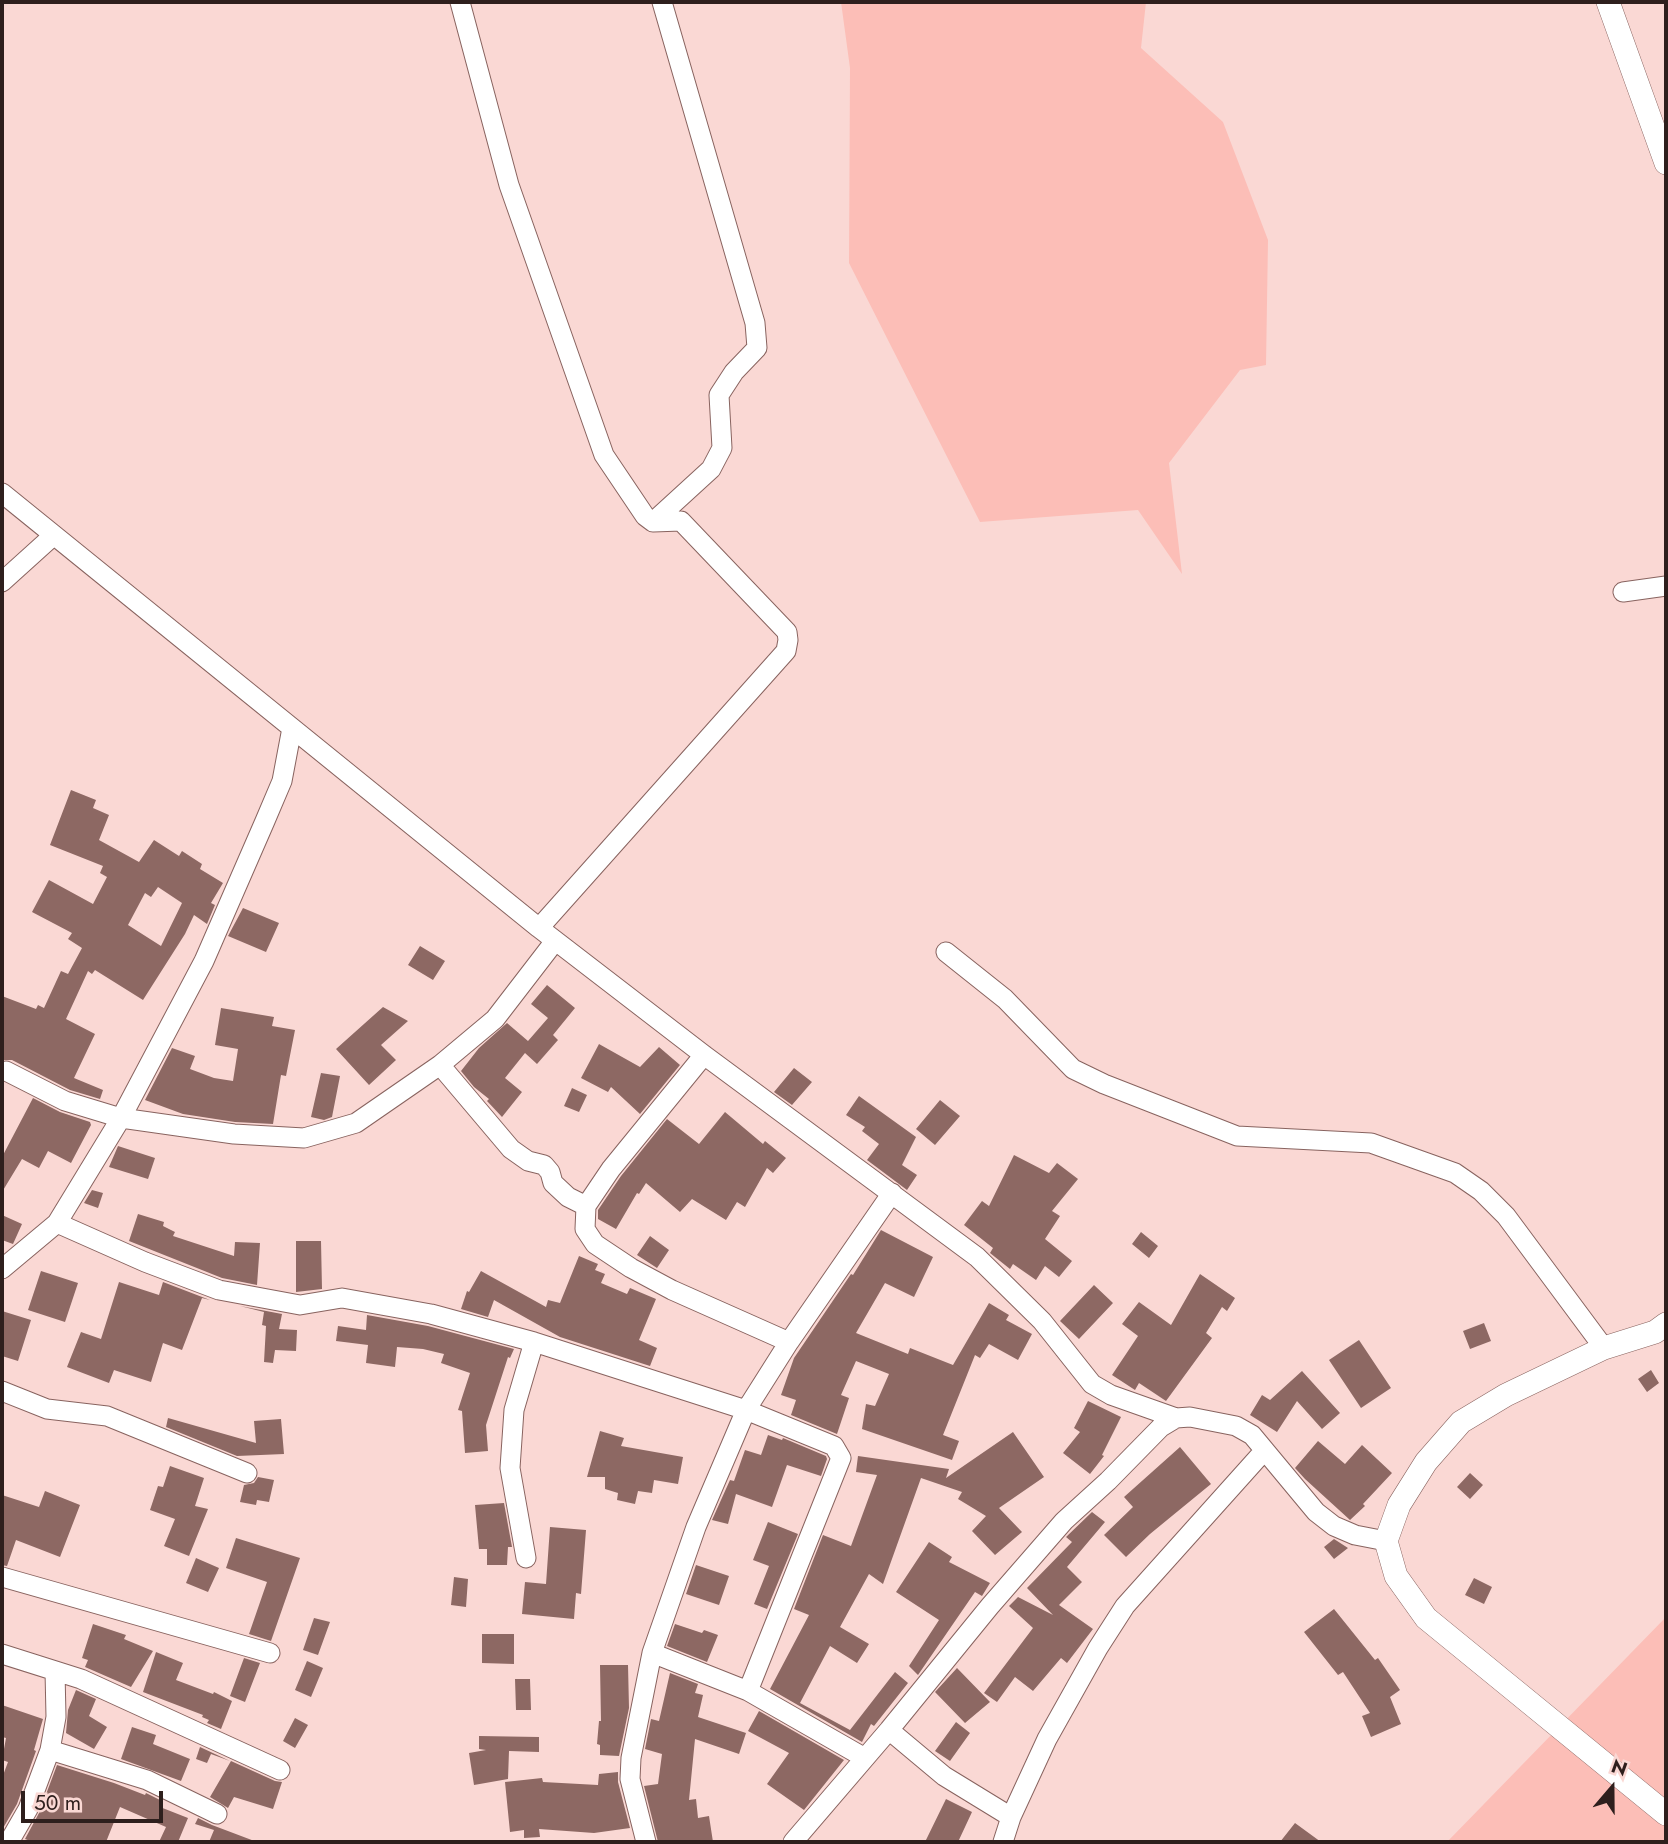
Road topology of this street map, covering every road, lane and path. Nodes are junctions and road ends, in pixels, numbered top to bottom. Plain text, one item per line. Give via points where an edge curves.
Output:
1 (460, 2) edge
2 (662, 2) edge
3 (1608, 2) edge
4 (1666, 163) edge
5 (2, 493) edge
6 (653, 522) junction
7 (54, 535) junction
8 (2, 582) edge
9 (1666, 586) edge
10 (1623, 592) dead end
11 (292, 728) junction
12 (539, 928) junction
13 (555, 941) junction
14 (946, 952) dead end
15 (704, 1055) junction
16 (440, 1065) junction
17 (6, 1071) dead end
18 (121, 1118) junction
19 (892, 1193) junction
20 (586, 1206) junction
21 (57, 1223) junction
22 (2, 1269) edge
23 (1666, 1324) edge
24 (534, 1342) junction
25 (789, 1342) junction
26 (1604, 1348) junction
27 (2, 1391) edge
28 (746, 1410) junction
29 (1176, 1418) junction
30 (1264, 1451) junction
31 (247, 1473) dead end
32 (1386, 1541) junction
33 (526, 1558) dead end
34 (2, 1577) edge
35 (270, 1653) dead end
36 (652, 1653) junction
37 (2, 1654) edge
38 (55, 1671) junction
39 (748, 1691) junction
40 (889, 1730) junction
41 (50, 1750) junction
42 (865, 1758) junction
43 (280, 1770) dead end
44 (216, 1814) dead end
45 (1666, 1814) edge
46 (1011, 1817) junction
47 (9, 1842) edge
48 (646, 1842) edge
49 (793, 1842) edge
50 (1003, 1842) edge

1 - 6 street via 509,185 604,455
2 - 6 street via 755,323 757,348 719,395 722,448 711,469
3 - 4 street
5 - 7 street
6 - 12 street via 681,521 688,527 787,632 786,651
7 - 8 street
7 - 11 street
9 - 10 street
11 - 12 street
11 - 18 street via 282,781 204,961
12 - 13 street
13 - 15 street
13 - 16 street via 495,1019
14 - 26 street via 1005,999 1073,1069 1104,1084 1237,1136 1371,1143 1455,1173 1506,1216
15 - 19 street
15 - 20 street
16 - 18 street via 356,1123 304,1138 234,1134
16 - 20 street via 511,1149 544,1165 552,1183
17 - 18 street via 65,1101
18 - 21 street
19 - 25 street
19 - 29 street via 977,1257 1042,1321 1092,1384
20 - 25 street via 585,1230 595,1244 672,1290
21 - 22 street
21 - 24 street via 219,1290 300,1305 342,1298 377,1303
23 - 26 street
24 - 28 street
24 - 33 street via 514,1410 510,1468
25 - 28 street
26 - 32 street via 1461,1422 1426,1462 1399,1505
27 - 31 street via 47,1409 107,1416
28 - 36 street via 696,1527
28 - 39 street via 834,1446 841,1458
29 - 30 street via 1236,1426 1252,1435
29 - 40 street via 1161,1427 1064,1521
30 - 32 street via 1316,1512 1334,1526
30 - 46 street via 1125,1606 1047,1739
32 - 45 street via 1396,1576 1426,1618
34 - 35 street
36 - 39 street
36 - 48 street via 630,1779
37 - 38 street
38 - 41 street via 56,1717
38 - 43 street
39 - 42 street
40 - 42 street
40 - 46 street via 944,1776
41 - 44 street via 147,1780
41 - 47 street
42 - 49 street
46 - 50 street

